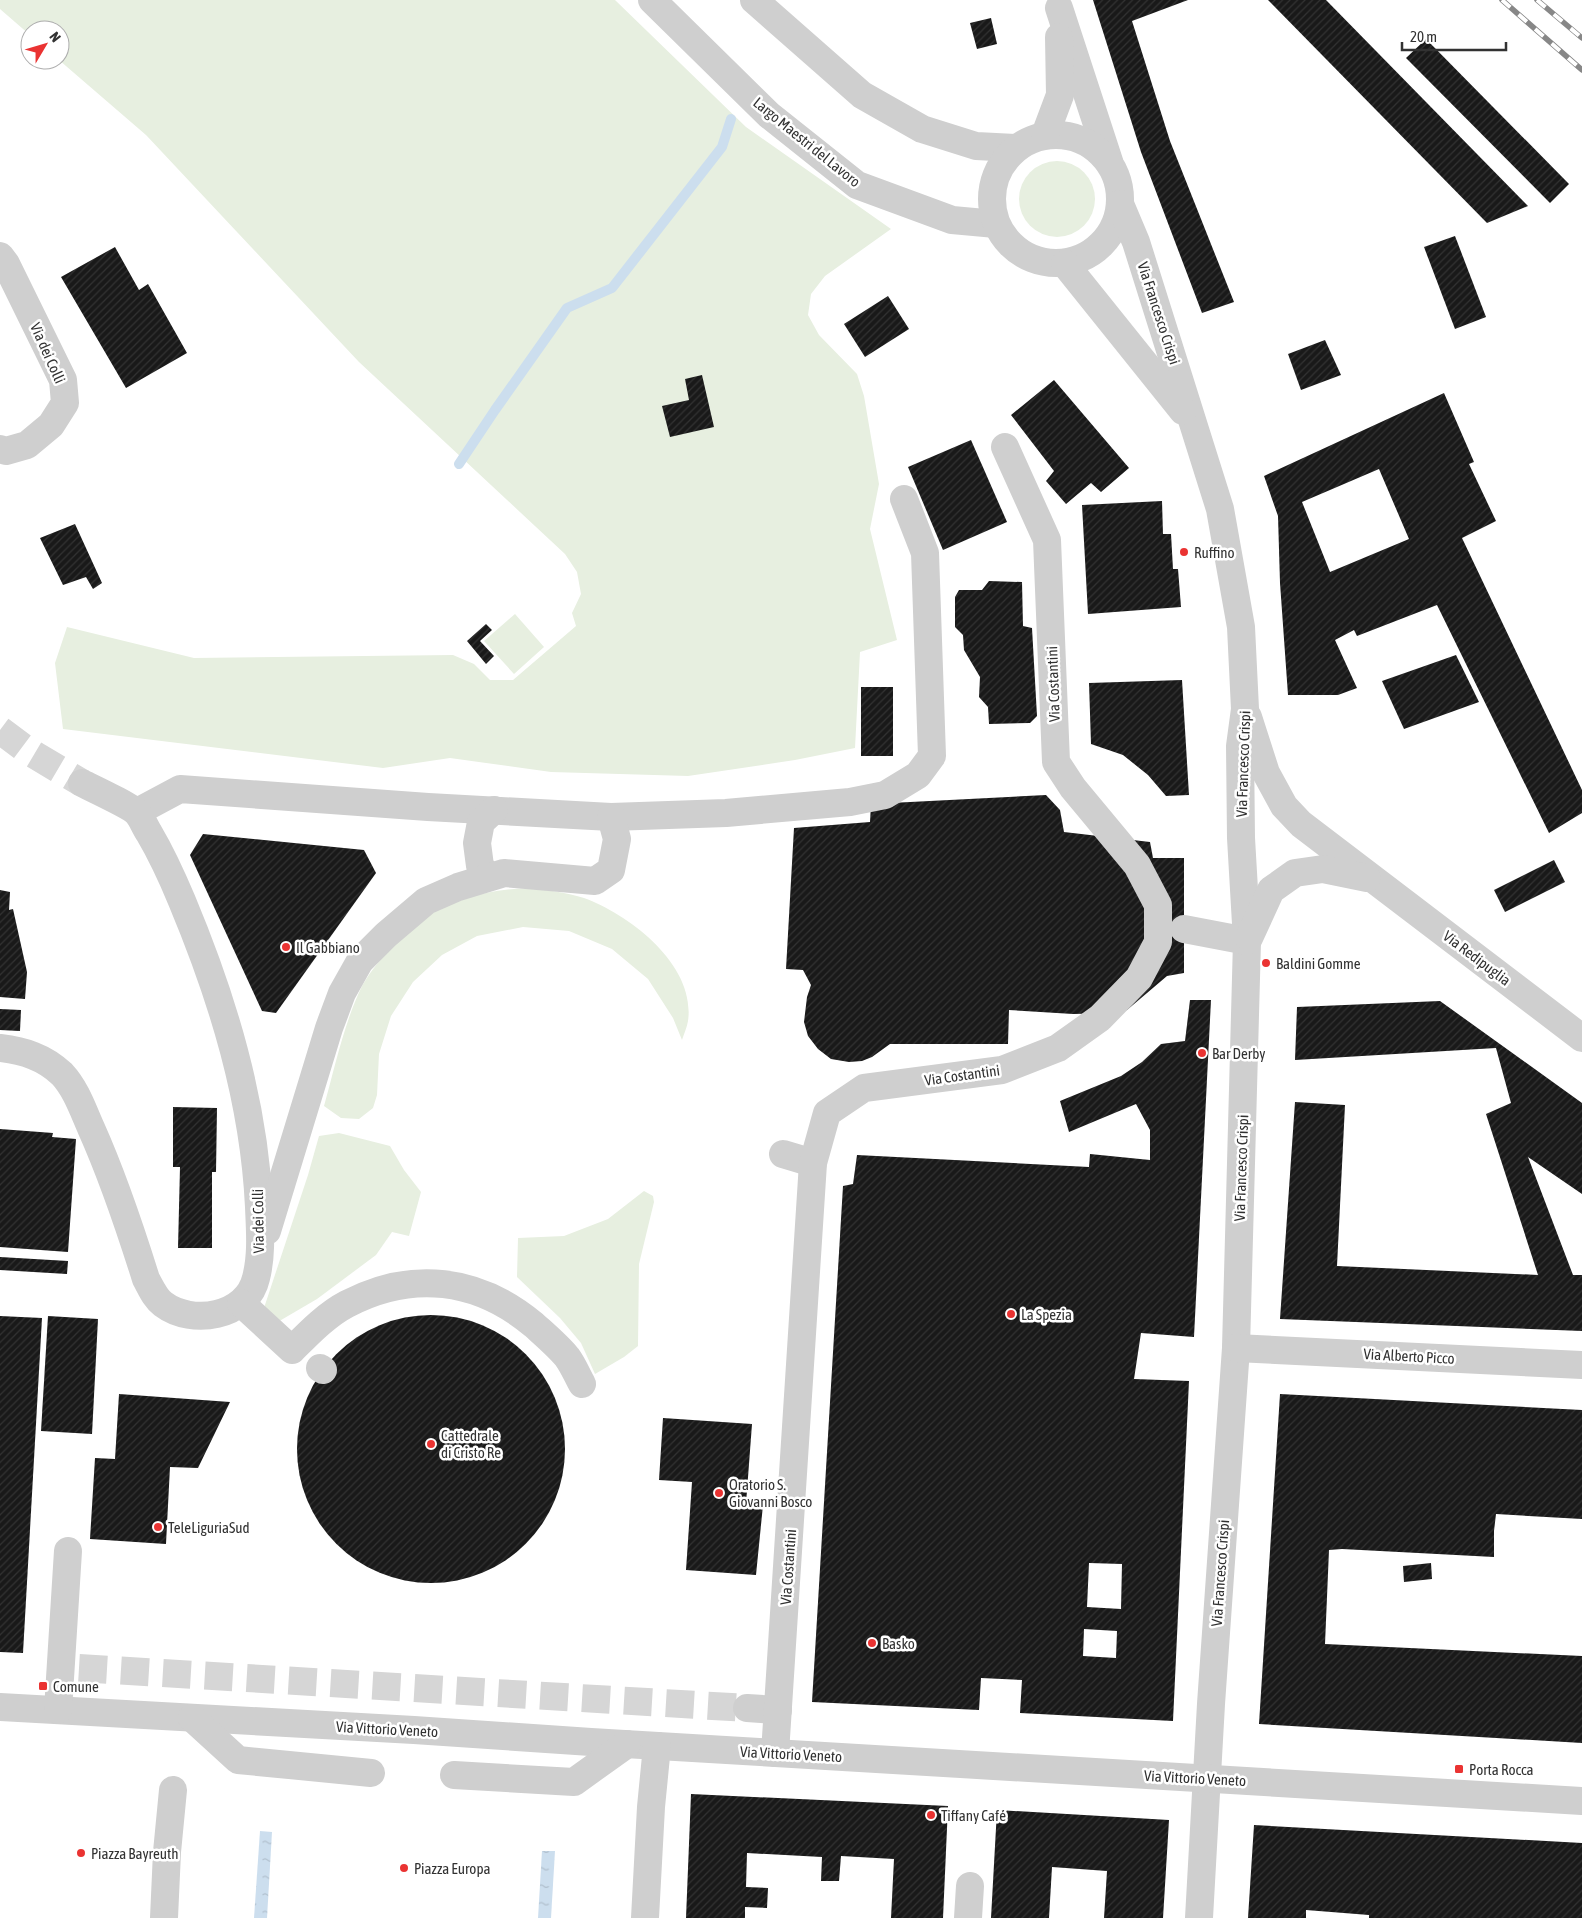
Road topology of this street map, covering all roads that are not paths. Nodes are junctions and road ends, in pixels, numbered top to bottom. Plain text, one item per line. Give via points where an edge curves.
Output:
1 (652, 0) edge
2 (754, 0) edge
3 (1058, 4) edge
4 (1045, 135) junction
5 (1015, 148) junction
6 (1110, 164) junction
7 (1120, 204) junction
8 (996, 224) junction
9 (0, 256) edge
10 (1064, 264) junction
11 (1194, 424) junction
12 (1005, 447) dead end
13 (0, 449) edge
14 (904, 498) dead end
15 (1245, 708) junction
16 (82, 783) tunnel mouth
17 (494, 810) junction
18 (137, 812) junction
19 (611, 817) junction
20 (489, 877) junction
21 (1372, 878) junction
22 (1184, 930) dead end
23 (1248, 942) junction
24 (1582, 1038) edge
25 (0, 1048) edge
26 (783, 1154) dead end
27 (813, 1163) junction
28 (261, 1252) junction
29 (241, 1303) junction
30 (1236, 1348) junction
31 (1582, 1365) edge
32 (582, 1384) dead end
33 (68, 1551) dead end
34 (0, 1707) edge
35 (747, 1708) tunnel mouth
36 (58, 1710) junction
37 (778, 1710) junction
38 (192, 1718) junction
39 (627, 1744) junction
40 (657, 1746) junction
41 (775, 1753) junction
42 (370, 1773) dead end
43 (454, 1775) dead end
44 (1207, 1779) junction
45 (173, 1790) dead end
46 (1582, 1801) edge
47 (970, 1886) dead end
48 (164, 1918) edge
49 (645, 1918) edge
50 (968, 1918) edge
51 (1199, 1918) edge

1 - 8 street, Largo Maestri del Lavoro via 769,115 856,185 952,220
2 - 5 street via 862,95 922,129 976,146
3 - 4 street via 1060,95
3 - 6 street
4 - 5 street via 1029,139
4 - 6 street via 1064,134 1082,139
5 - 8 street via 993,182 991,197
6 - 7 street via 1119,183
7 - 10 street via 1116,224 1105,241 1089,254
7 - 11 street, Via Francesco Crispi via 1136,242
8 - 10 street via 1019,252 1035,260
9 - 13 street, Via dei Colli via 63,380 65,403 51,425 27,445 6,451
10 - 11 street, Via Francesco Crispi
11 - 15 street, Via Francesco Crispi via 1220,509 1241,627
12 - 27 street, Via Costantini via 1047,540 1056,762 1072,788 1137,865 1158,905 1158,942 1139,978 1100,1018 1058,1048 1002,1070 864,1088 827,1113
14 - 19 street via 925,554 932,756 918,775 885,795 850,802 726,813
15 - 21 street, Via Redipuglia via 1266,773 1284,806 1301,824
15 - 23 street, Via Francesco Crispi via 1240,746 1241,838
16 - 18 street
17 - 18 street via 180,788
17 - 19 street
17 - 20 street via 481,822 477,842 480,866
18 - 28 street, Via dei Colli via 167,865 202,950 233,1045 250,1119
19 - 20 street via 617,839 611,870 595,881 504,873
20 - 28 street via 458,886 426,901 360,961 329,1028
21 - 23 street, Via Redipuglia via 1323,869 1295,873 1272,890
21 - 24 street, Via Redipuglia
22 - 23 street
23 - 30 street, Via Francesco Crispi
25 - 29 street via 25,1052 44,1060 63,1075 77,1096 104,1158 146,1280 162,1304 196,1318 217,1314
26 - 27 street
27 - 37 street, Via Costantini
28 - 29 street, Via dei Colli via 256,1280
29 - 32 street via 292,1350 345,1305 378,1290 413,1283 449,1284 484,1293 515,1309 567,1357
30 - 31 street, Via Alberto Picco
30 - 44 street, Via Francesco Crispi
33 - 36 street via 70,1667
34 - 36 street, Via Vittorio Veneto
35 - 37 street
36 - 38 street, Via Vittorio Veneto
37 - 41 street, Via Costantini
38 - 39 street, Via Vittorio Veneto
38 - 42 street via 238,1760
39 - 40 street, Via Vittorio Veneto
39 - 43 street via 574,1782
40 - 41 street, Via Vittorio Veneto
40 - 49 street
41 - 44 street, Via Vittorio Veneto
44 - 46 street, Via Vittorio Veneto
44 - 51 street, Via Francesco Crispi
45 - 48 street
47 - 50 street

